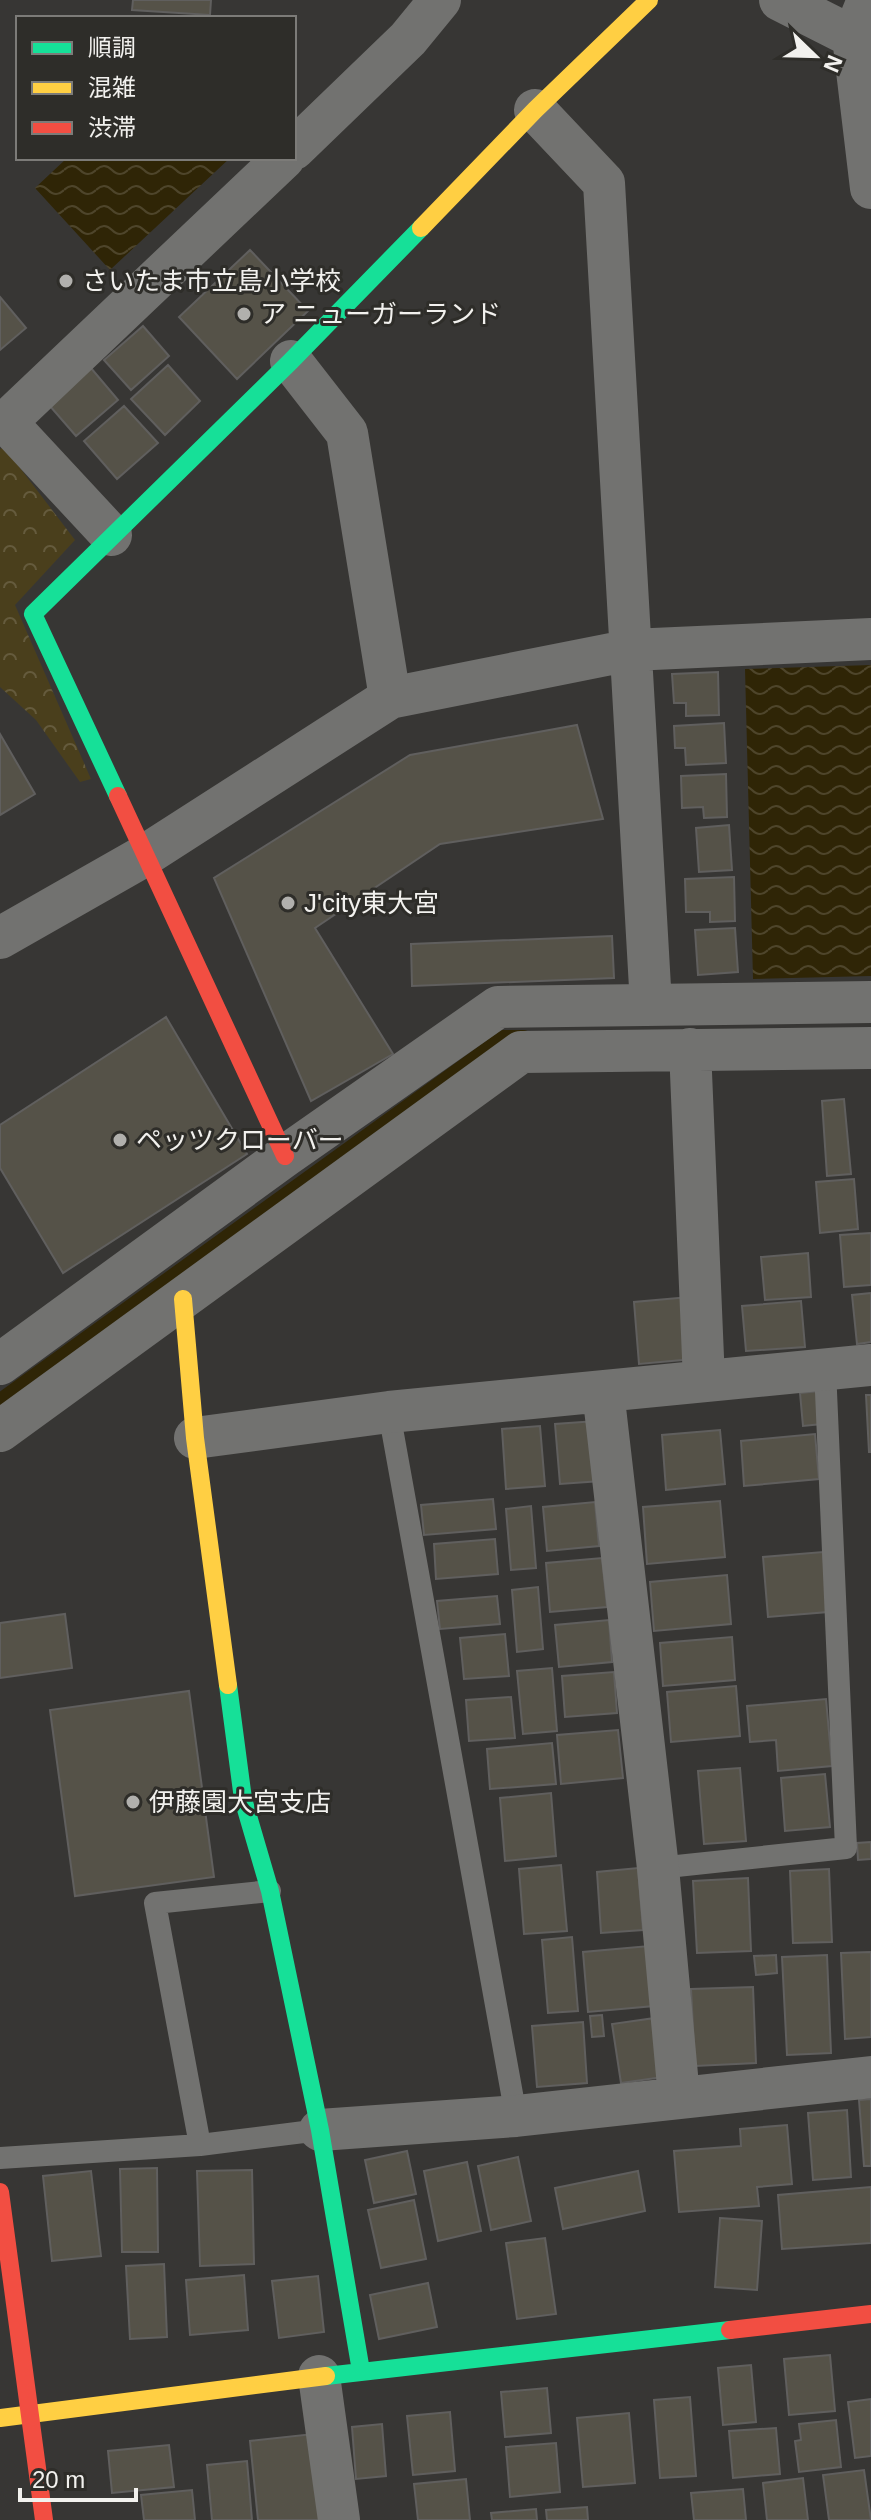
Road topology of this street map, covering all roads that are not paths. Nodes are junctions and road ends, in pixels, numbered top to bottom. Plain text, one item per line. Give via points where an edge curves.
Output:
1 (440, 0) edge
2 (649, 0) edge
3 (780, 0) edge
4 (861, 19) edge
5 (535, 110) junction
6 (296, 147) edge
7 (282, 160) edge
8 (871, 188) edge
9 (291, 361) junction
10 (111, 535) junction
11 (871, 639) edge
12 (631, 650) junction
13 (390, 698) junction
14 (144, 856) junction
15 (0, 938) edge
16 (871, 1002) edge
17 (651, 1005) junction
18 (871, 1048) edge
19 (690, 1049) junction
20 (285, 1156) junction
21 (183, 1299) junction
22 (0, 1364) edge
23 (871, 1365) edge
24 (825, 1369) junction
25 (704, 1381) junction
26 (603, 1391) junction
27 (389, 1412) junction
28 (0, 1431) edge
29 (195, 1438) junction
30 (658, 1868) junction
31 (270, 1891) junction
32 (871, 2077) edge
33 (679, 2097) junction
34 (516, 2116) junction
35 (320, 2130) junction
36 (200, 2145) junction
37 (0, 2158) edge
38 (0, 2192) edge
39 (871, 2314) edge
40 (361, 2371) junction
41 (319, 2376) junction
42 (30, 2414) junction
43 (0, 2418) edge
44 (44, 2520) edge
45 (339, 2520) edge

1 - 6 street via 408,39
2 - 5 street
3 - 4 street
4 - 8 street
5 - 9 street
5 - 12 street via 604,183
7 - 10 street via 6,422
9 - 10 street
9 - 13 street via 347,433
10 - 14 street via 33,614
11 - 12 street
12 - 13 street
12 - 17 street
13 - 14 street
14 - 15 street
14 - 20 street
16 - 17 street
17 - 20 street via 498,1007
18 - 19 street
19 - 21 street via 521,1052
19 - 25 street
20 - 22 street
21 - 28 street
21 - 29 street
23 - 24 street
24 - 25 street
24 - 30 lane via 846,1848
25 - 26 street
26 - 27 street
26 - 30 street
27 - 29 street
27 - 34 lane
29 - 31 street via 243,1799
30 - 33 street
31 - 35 street
31 - 36 lane via 155,1903
32 - 33 street
33 - 34 street
34 - 35 street
35 - 36 lane
35 - 40 street
36 - 37 lane
38 - 42 street
39 - 40 street
40 - 41 street
41 - 42 street
41 - 45 street
42 - 43 street
42 - 44 street

